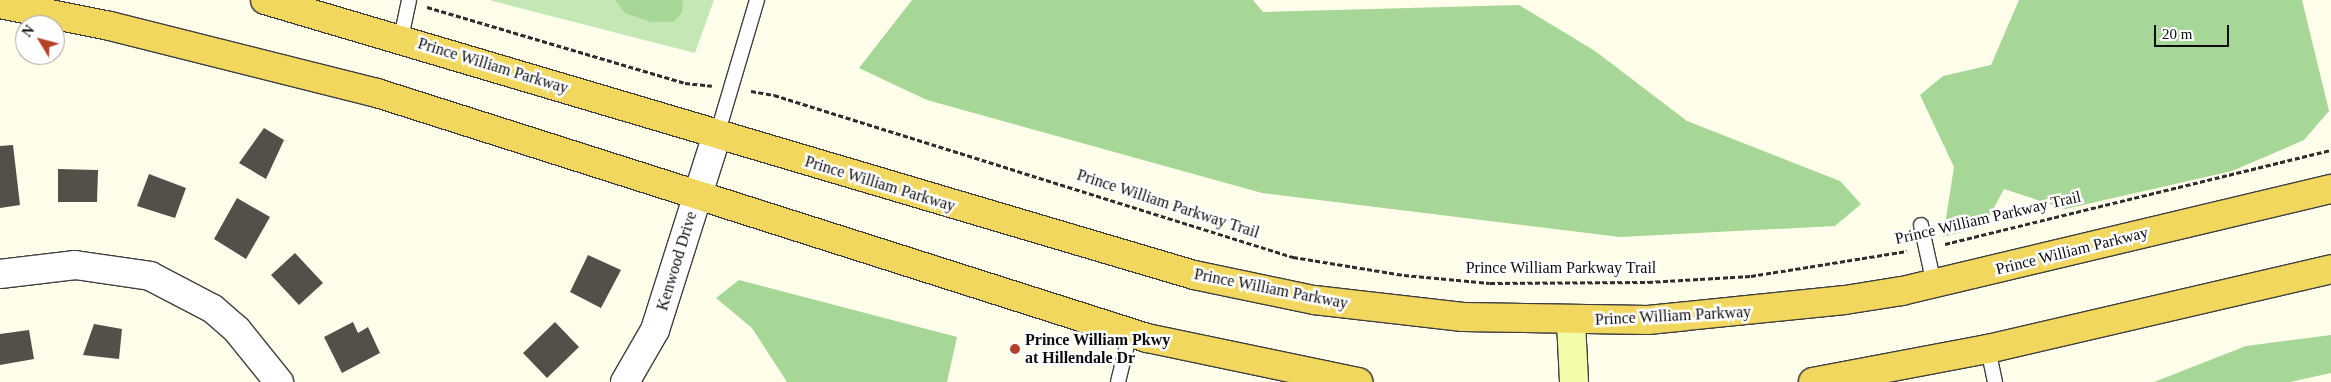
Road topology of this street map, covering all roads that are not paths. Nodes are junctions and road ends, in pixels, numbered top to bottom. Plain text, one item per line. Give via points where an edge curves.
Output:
1 (266, 0) edge
2 (757, 0) edge
3 (409, 1) edge
4 (0, 4) edge
5 (401, 38) junction
6 (717, 135) junction
7 (2331, 189) edge
8 (698, 192) junction
9 (1921, 225) dead end
10 (2331, 269) edge
11 (0, 274) edge
12 (1934, 284) junction
13 (1571, 322) junction
14 (1130, 333) junction
15 (1988, 349) junction
16 (279, 382) edge
17 (625, 382) edge
18 (1118, 382) edge
19 (1358, 382) edge
20 (1574, 382) edge
21 (1813, 382) edge
22 (1995, 382) edge

1 - 5 highway, Prince William Parkway
2 - 6 lane
3 - 5 lane
4 - 8 highway via 110,26 377,93
5 - 6 highway, Prince William Parkway
6 - 8 street, Kenwood Drive
6 - 13 highway, Prince William Parkway via 1072,242 1253,288 1314,300 1463,317
7 - 12 highway, Prince William Parkway
8 - 14 highway
8 - 17 street, Kenwood Drive via 655,330
9 - 12 lane
10 - 15 highway
11 - 16 street via 75,265 150,276 213,309 237,330
12 - 13 highway, Prince William Parkway via 1738,314
13 - 20 main road
14 - 18 lane
14 - 19 highway
15 - 21 highway
15 - 22 lane

